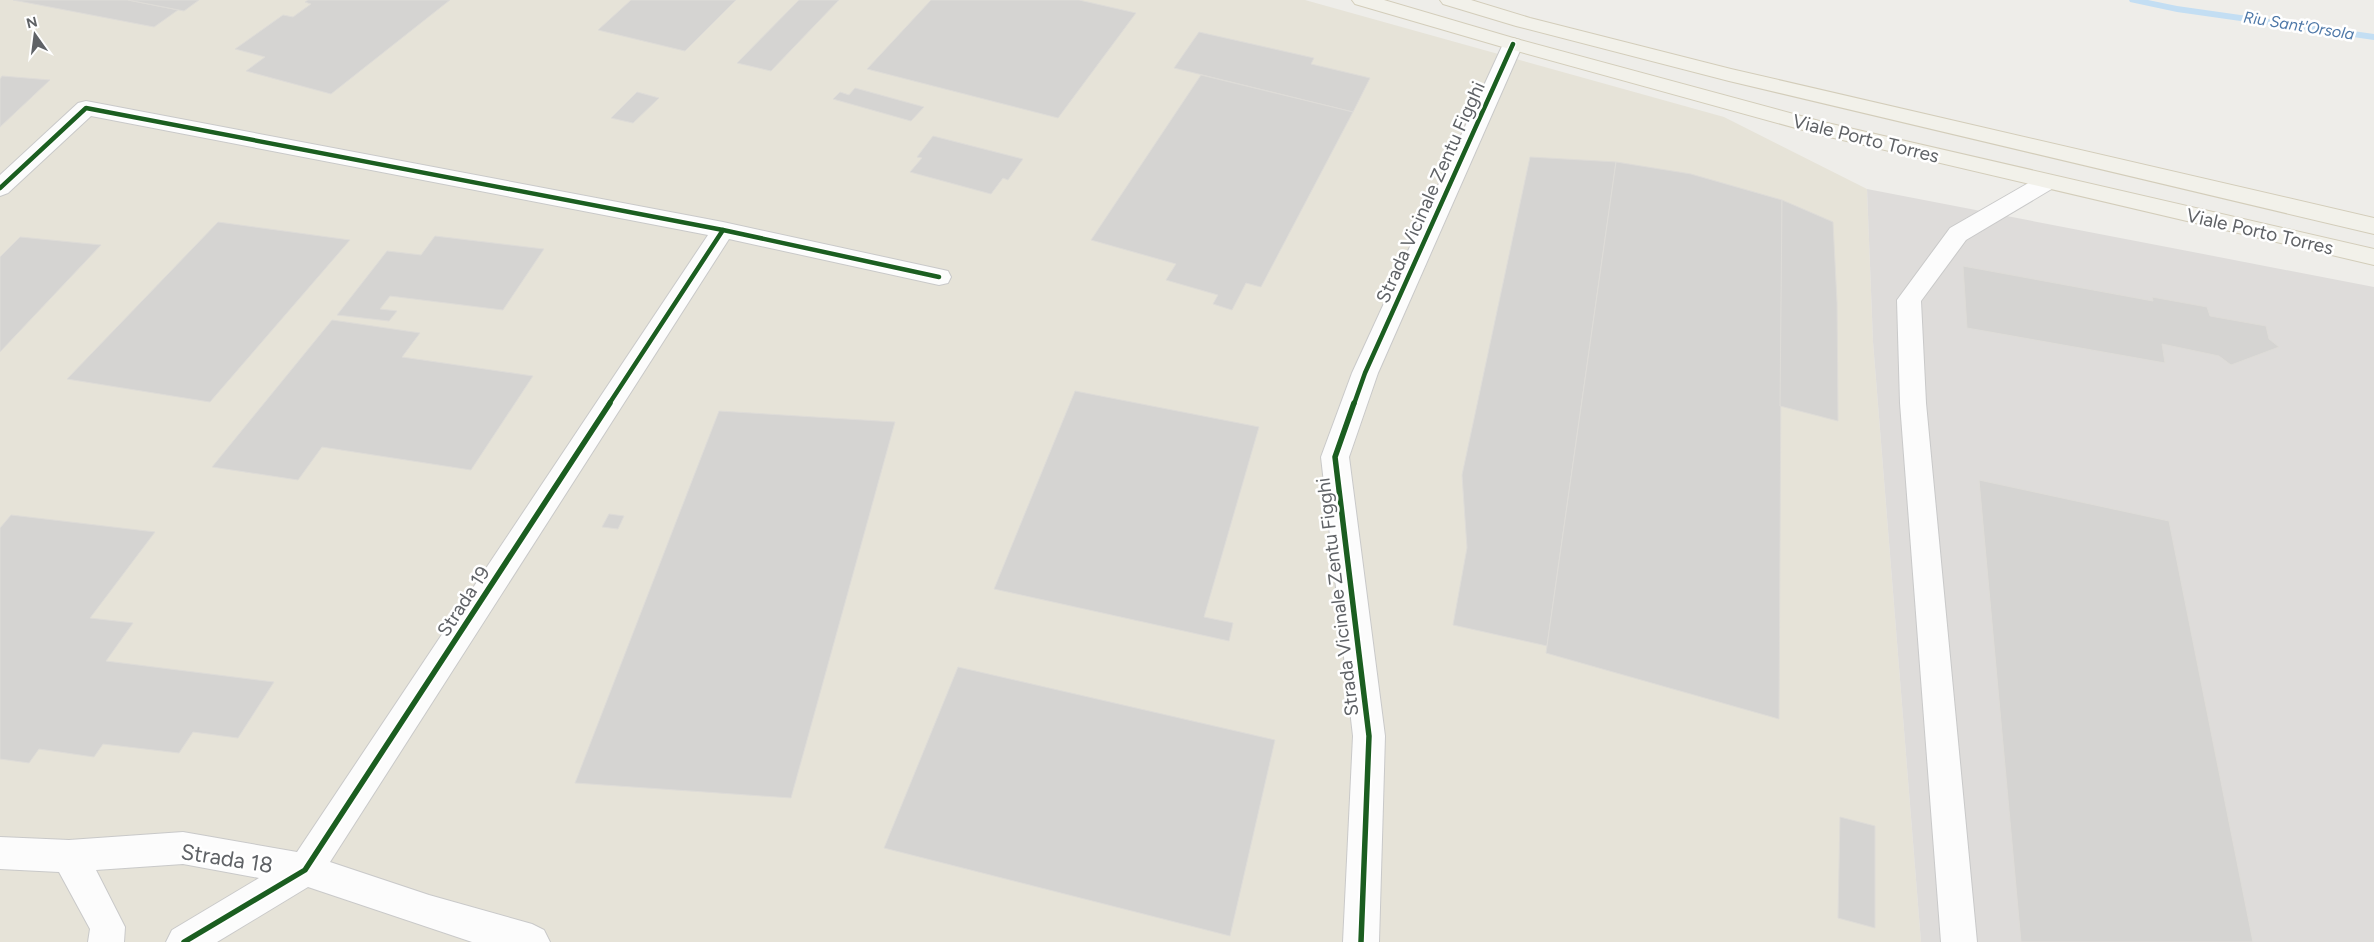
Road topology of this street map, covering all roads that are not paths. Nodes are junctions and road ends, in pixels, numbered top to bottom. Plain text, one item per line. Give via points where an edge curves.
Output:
1 (1362, 0) edge
2 (1450, 0) edge
3 (1513, 44) junction
4 (2047, 182) junction
5 (0, 188) edge
6 (2374, 226) edge
7 (723, 230) junction
8 (2374, 257) edge
9 (938, 277) dead end
10 (0, 854) edge
11 (69, 856) junction
12 (305, 870) junction
13 (106, 942) edge
14 (184, 942) edge
15 (532, 942) edge
16 (1361, 942) edge
17 (1959, 942) edge

1 - 3 main road, Viale Porto Torres
2 - 6 main road, Viale Porto Torres via 1729,75
3 - 4 main road, Viale Porto Torres via 1821,128
3 - 16 street, Strada Vicinale Zentu Figghi via 1365,373 1335,457 1369,736
4 - 8 main road, Viale Porto Torres
4 - 17 street via 1958,234 1909,300 1912,403
5 - 7 street via 86,108
7 - 9 street
7 - 12 street, Strada 19
10 - 11 street, Strada 18
11 - 12 street, Strada 18 via 183,848
11 - 13 street via 108,927
12 - 14 street, Strada 19
12 - 15 street, Strada 18 via 429,912

